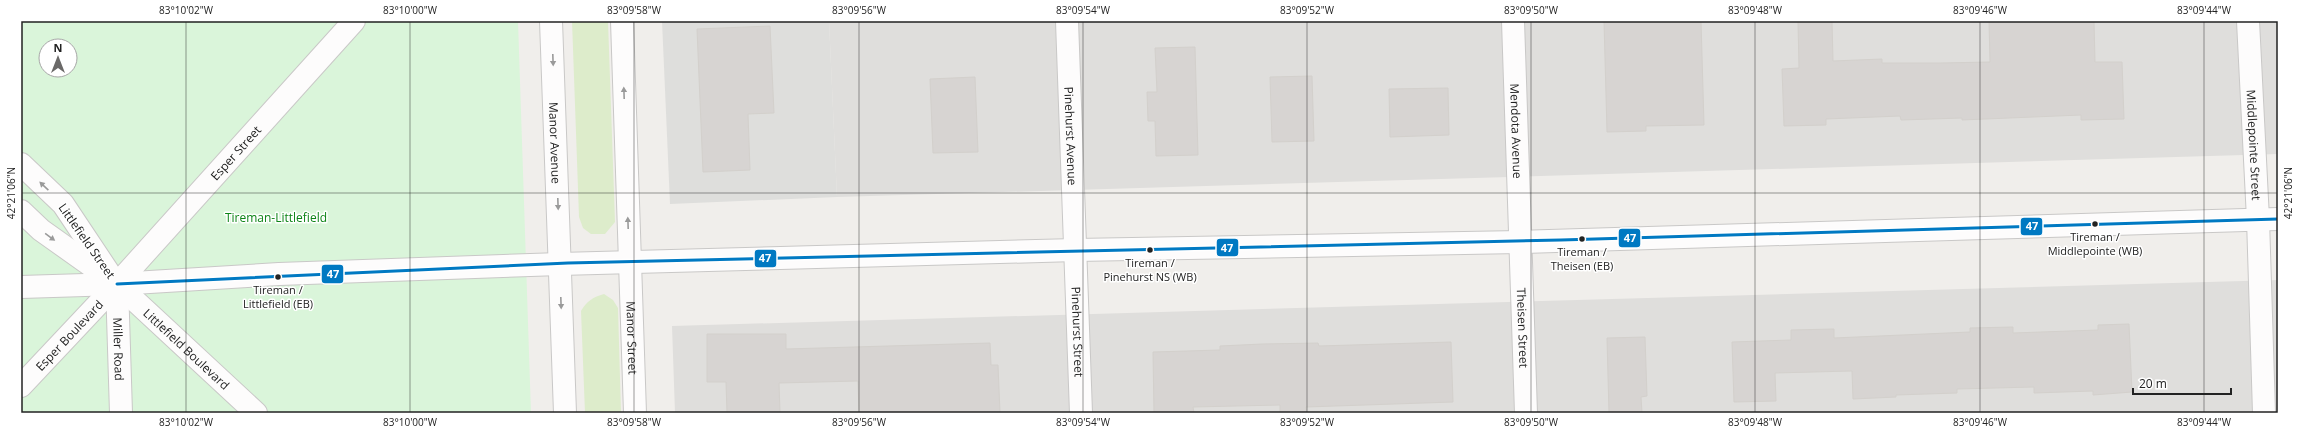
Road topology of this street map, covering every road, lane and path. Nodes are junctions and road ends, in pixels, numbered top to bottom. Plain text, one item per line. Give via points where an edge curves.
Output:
1 (354, 21) edge
2 (552, 21) edge
3 (622, 21) edge
4 (1067, 21) edge
5 (1513, 21) edge
6 (2248, 21) edge
7 (21, 164) edge
8 (21, 211) edge
9 (2268, 219) edge
10 (1520, 242) junction
11 (1076, 250) junction
12 (630, 262) junction
13 (560, 264) junction
14 (117, 284) junction
15 (21, 287) edge
16 (21, 386) edge
17 (121, 413) edge
18 (256, 413) edge
19 (565, 413) edge
20 (635, 413) edge
21 (1081, 413) edge
22 (1526, 413) edge
23 (2264, 413) edge

1 - 14 street, Esper Street
2 -> 13 street, Manor Avenue
12 -> 3 street
4 - 11 street, Pinehurst Avenue
5 - 10 street, Mendota Avenue
6 - 9 street, Middlepointe Street
14 -> 7 street, Littlefield Street via 63,204
8 -> 14 street, Littlefield Street via 41,230
9 - 10 street
9 - 23 street, Middlepointe Street
10 - 11 street
10 - 22 street, Theisen Street
11 - 12 street
11 - 21 street, Pinehurst Street
12 - 13 street
12 - 20 street, Manor Street
13 - 14 street via 279,274
13 -> 19 street
14 - 15 street
14 - 16 street, Esper Boulevard
14 - 17 street, Miller Road
14 - 18 street, Littlefield Boulevard

